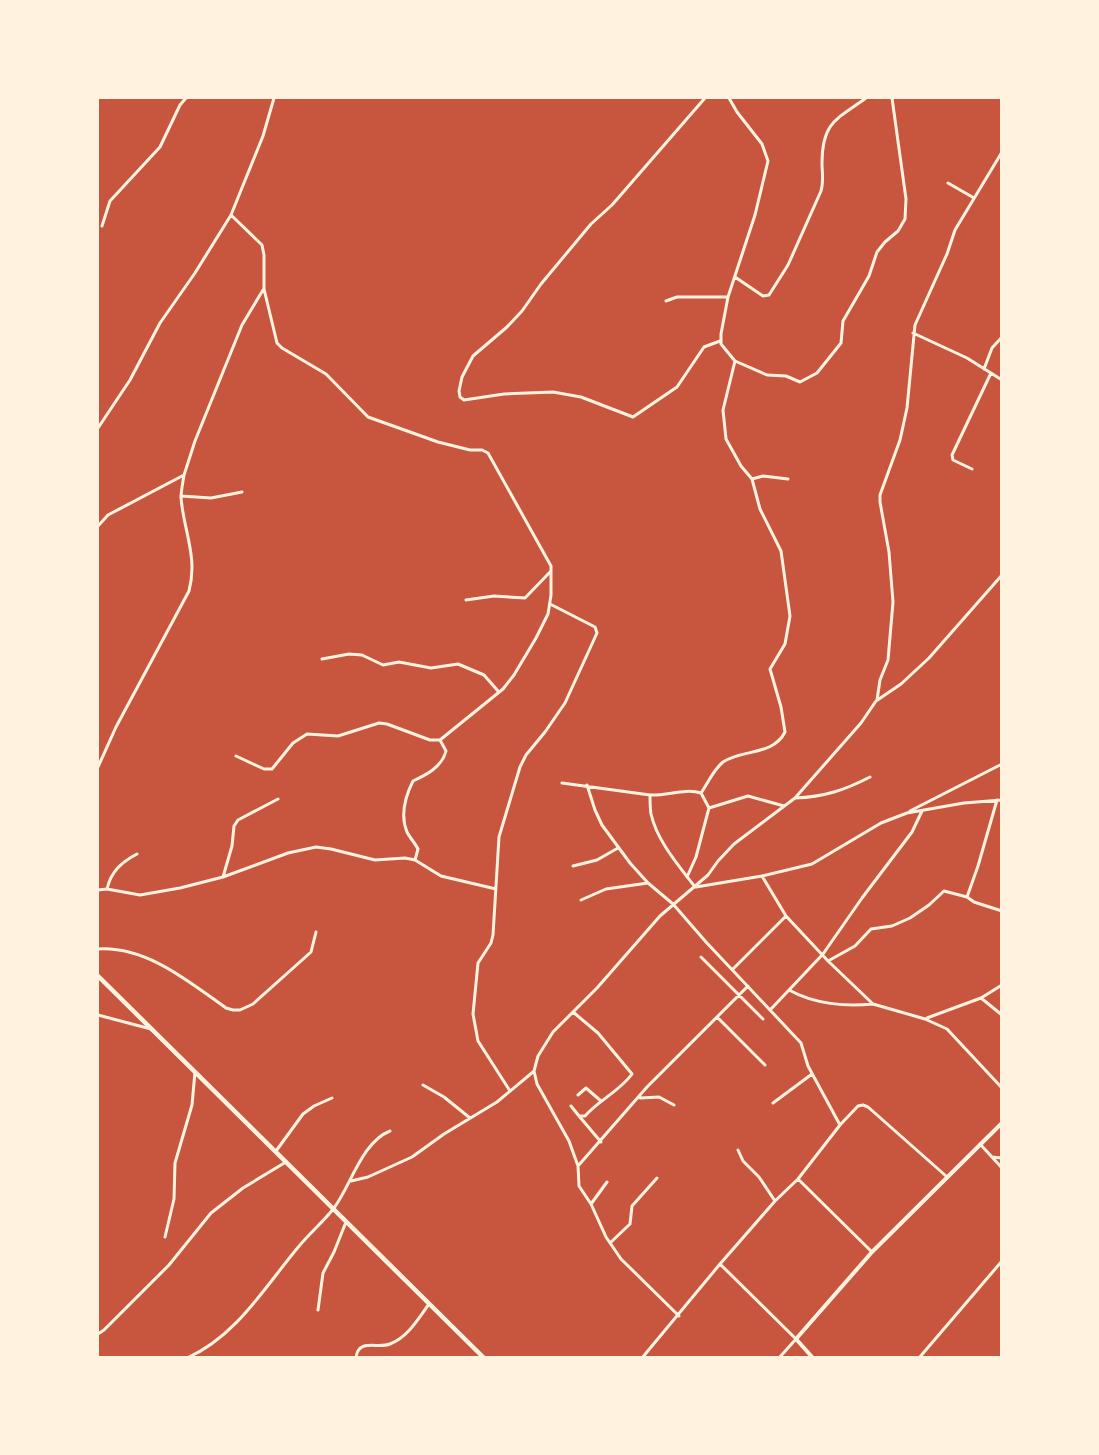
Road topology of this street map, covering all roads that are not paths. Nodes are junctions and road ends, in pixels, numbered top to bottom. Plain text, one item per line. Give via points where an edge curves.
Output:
1 (186, 98) edge
2 (274, 98) edge
3 (705, 98) edge
4 (729, 98) edge
5 (866, 98) edge
6 (892, 98) edge
7 (1002, 152) edge
8 (948, 183) dead end
9 (974, 198) junction
10 (231, 215) junction
11 (102, 226) dead end
12 (735, 277) junction
13 (264, 289) junction
14 (728, 297) junction
15 (666, 301) dead end
16 (913, 333) junction
17 (1002, 337) edge
18 (720, 341) junction
19 (735, 361) junction
20 (984, 369) junction
21 (991, 373) junction
22 (1002, 380) edge
23 (98, 428) edge
24 (972, 469) dead end
25 (184, 475) junction
26 (752, 478) junction
27 (788, 479) dead end
28 (242, 492) dead end
29 (181, 496) junction
30 (98, 526) edge
31 (552, 570) junction
32 (1002, 575) edge
33 (466, 600) dead end
34 (550, 604) junction
35 (322, 659) dead end
36 (498, 692) junction
37 (876, 701) junction
38 (440, 740) junction
39 (236, 756) dead end
40 (1002, 764) edge
41 (98, 766) edge
42 (870, 777) dead end
43 (562, 783) dead end
44 (587, 785) junction
45 (701, 793) junction
46 (650, 795) junction
47 (795, 798) junction
48 (278, 799) dead end
49 (999, 800) edge
50 (784, 806) junction
51 (709, 808) junction
52 (922, 811) junction
53 (908, 813) junction
54 (618, 848) junction
55 (137, 854) dead end
56 (415, 860) junction
57 (573, 866) dead end
58 (762, 876) junction
59 (223, 877) junction
60 (687, 877) junction
61 (648, 883) junction
62 (695, 887) junction
63 (107, 889) junction
64 (496, 889) junction
65 (98, 890) edge
66 (967, 897) junction
67 (581, 900) dead end
68 (673, 904) junction
69 (1002, 911) edge
70 (786, 916) junction
71 (316, 932) dead end
72 (98, 949) edge
73 (823, 954) junction
74 (701, 957) dead end
75 (828, 961) junction
76 (733, 969) junction
77 (98, 976) edge
78 (748, 985) junction
79 (1002, 985) edge
80 (789, 990) junction
81 (739, 994) junction
82 (981, 998) junction
83 (873, 1004) junction
84 (771, 1009) junction
85 (573, 1012) junction
86 (1002, 1015) edge
87 (98, 1016) edge
88 (717, 1017) junction
89 (763, 1019) dead end
90 (926, 1019) junction
91 (151, 1029) junction
92 (765, 1065) dead end
93 (195, 1071) junction
94 (534, 1071) junction
95 (812, 1074) junction
96 (423, 1085) dead end
97 (1002, 1088) edge
98 (510, 1091) junction
99 (578, 1095) dead end
100 (332, 1098) dead end
101 (638, 1099) junction
102 (601, 1101) junction
103 (773, 1103) dead end
104 (674, 1105) dead end
105 (571, 1106) dead end
106 (579, 1116) junction
107 (470, 1118) junction
108 (1002, 1123) edge
109 (840, 1125) junction
110 (390, 1131) dead end
111 (601, 1142) junction
112 (980, 1144) junction
113 (738, 1150) dead end
114 (276, 1151) junction
115 (992, 1157) junction
116 (1002, 1158) edge
117 (286, 1162) junction
118 (578, 1166) junction
119 (1002, 1168) edge
120 (946, 1176) junction
121 (657, 1178) dead end
122 (798, 1179) junction
123 (351, 1181) junction
124 (607, 1182) dead end
125 (775, 1201) junction
126 (591, 1204) junction
127 (334, 1209) junction
128 (346, 1221) junction
129 (165, 1237) dead end
130 (610, 1243) junction
131 (872, 1252) junction
132 (1002, 1261) edge
133 (720, 1264) junction
134 (430, 1304) junction
135 (318, 1310) dead end
136 (679, 1316) junction
137 (98, 1334) edge
138 (796, 1339) junction
139 (187, 1358) edge
140 (356, 1358) edge
141 (484, 1358) edge
142 (642, 1358) edge
143 (779, 1358) edge
144 (813, 1358) edge
145 (920, 1358) edge

1 - 11 street via 160,147 110,201
2 - 10 street
3 - 18 street via 591,225 515,319 473,356 462,377 460,397 464,400 546,392 573,395 633,417 677,387 704,347
4 - 12 street via 762,144 768,161
5 - 12 street via 828,127 821,191 788,265 769,295 763,296
6 - 19 street via 906,199 905,219 877,252 869,276 843,321 841,343 817,373 800,382 786,376 766,375
7 - 9 street
8 - 9 street
9 - 16 street via 955,230
10 - 13 street via 262,245
10 - 23 street via 160,323 130,380
12 - 14 street
13 - 25 street via 242,325
13 - 31 street via 277,343 326,374 366,416 438,442 488,453
14 - 15 street via 677,297
14 - 18 street
16 - 20 street
16 - 37 street via 907,408 880,495 892,602 888,660
17 - 20 street via 992,348
18 - 19 street
19 - 26 street via 722,420 726,439
20 - 21 street
21 - 22 street
21 - 24 street via 952,455
25 - 29 street
25 - 30 street via 108,515
26 - 27 street
26 - 45 street via 760,509 781,551 790,616 786,644 770,669 785,732 770,747 722,763
28 - 29 street via 211,498
29 - 41 street via 193,560 189,591
31 - 33 street via 525,598 494,596
31 - 34 street
32 - 37 street via 929,658
34 - 36 street via 536,638
34 - 64 street via 595,627 597,633 565,703 523,760 500,830
35 - 36 street via 349,654 383,665 399,662 431,668 458,664 484,675
36 - 38 street
37 - 47 street
38 - 39 street via 379,723 338,736 308,734 293,743 272,769
38 - 56 street via 446,751 444,757 427,775 412,781 405,799 404,819 418,849
40 - 53 street
42 - 47 street via 832,794
43 - 44 street
44 - 46 street
44 - 54 street via 599,819
45 - 46 street
45 - 51 street
46 - 60 street via 657,830
47 - 50 street
48 - 59 street via 238,820
49 - 52 street
49 - 66 street
50 - 51 street via 748,796
50 - 62 street via 734,844
51 - 60 street
52 - 53 street
52 - 73 street via 912,832
53 - 58 street via 881,823 812,864
54 - 57 street via 597,860
54 - 61 street
55 - 63 street via 121,864
56 - 59 street via 375,860 316,847
56 - 64 street via 441,876
58 - 62 street
58 - 70 street
59 - 63 street via 146,894
60 - 62 street
61 - 67 street via 606,889
61 - 68 street
62 - 68 street
63 - 65 street
64 - 98 street via 493,935 478,963 473,1014 478,1041
66 - 69 street
66 - 75 street via 944,891 910,918 871,930 855,946
68 - 76 street
68 - 85 street
70 - 73 street
70 - 76 street
71 - 72 street via 313,949 294,968 253,1004 233,1011 167,968 118,949
73 - 75 street
73 - 80 street
74 - 81 street
75 - 83 street
76 - 78 street
77 - 91 main road
78 - 81 street
78 - 84 street
79 - 82 street
80 - 83 street via 845,1006
80 - 84 street
81 - 88 street
81 - 89 street
82 - 86 street
82 - 90 street
83 - 90 street
84 - 95 street via 801,1043
85 - 94 street via 545,1043
85 - 102 street via 598,1033 631,1072 632,1076
87 - 91 street
88 - 92 street
88 - 101 street
90 - 97 street via 947,1029
91 - 93 main road
93 - 114 main road
93 - 129 street via 192,1105 175,1163 174,1199
94 - 98 street
94 - 118 street
95 - 103 street
95 - 109 street
96 - 107 street
98 - 107 street
99 - 102 street via 586,1088
100 - 114 street via 303,1114
101 - 104 street via 659,1097
101 - 111 street
102 - 106 street via 585,1116
105 - 106 street
106 - 111 street
107 - 123 street via 412,1156 368,1178
108 - 112 street
109 - 120 street via 858,1106 866,1105
109 - 122 street
110 - 123 street via 367,1150
111 - 118 street
112 - 115 street
112 - 120 street
113 - 125 street
114 - 117 main road
115 - 116 street
115 - 119 street
117 - 127 main road
117 - 137 street via 211,1213 169,1265
118 - 126 street via 579,1186
120 - 131 street
121 - 130 street via 632,1206 630,1224
122 - 125 street
122 - 131 street
123 - 127 street
124 - 126 street
125 - 133 street
126 - 130 street
127 - 128 main road
127 - 139 street via 231,1328
128 - 134 main road
128 - 135 street via 322,1273
130 - 136 street
131 - 138 street
132 - 145 street
133 - 136 street
133 - 138 street
134 - 140 street via 395,1342 380,1347 361,1346
134 - 141 main road
136 - 142 street
138 - 143 street
138 - 144 street

